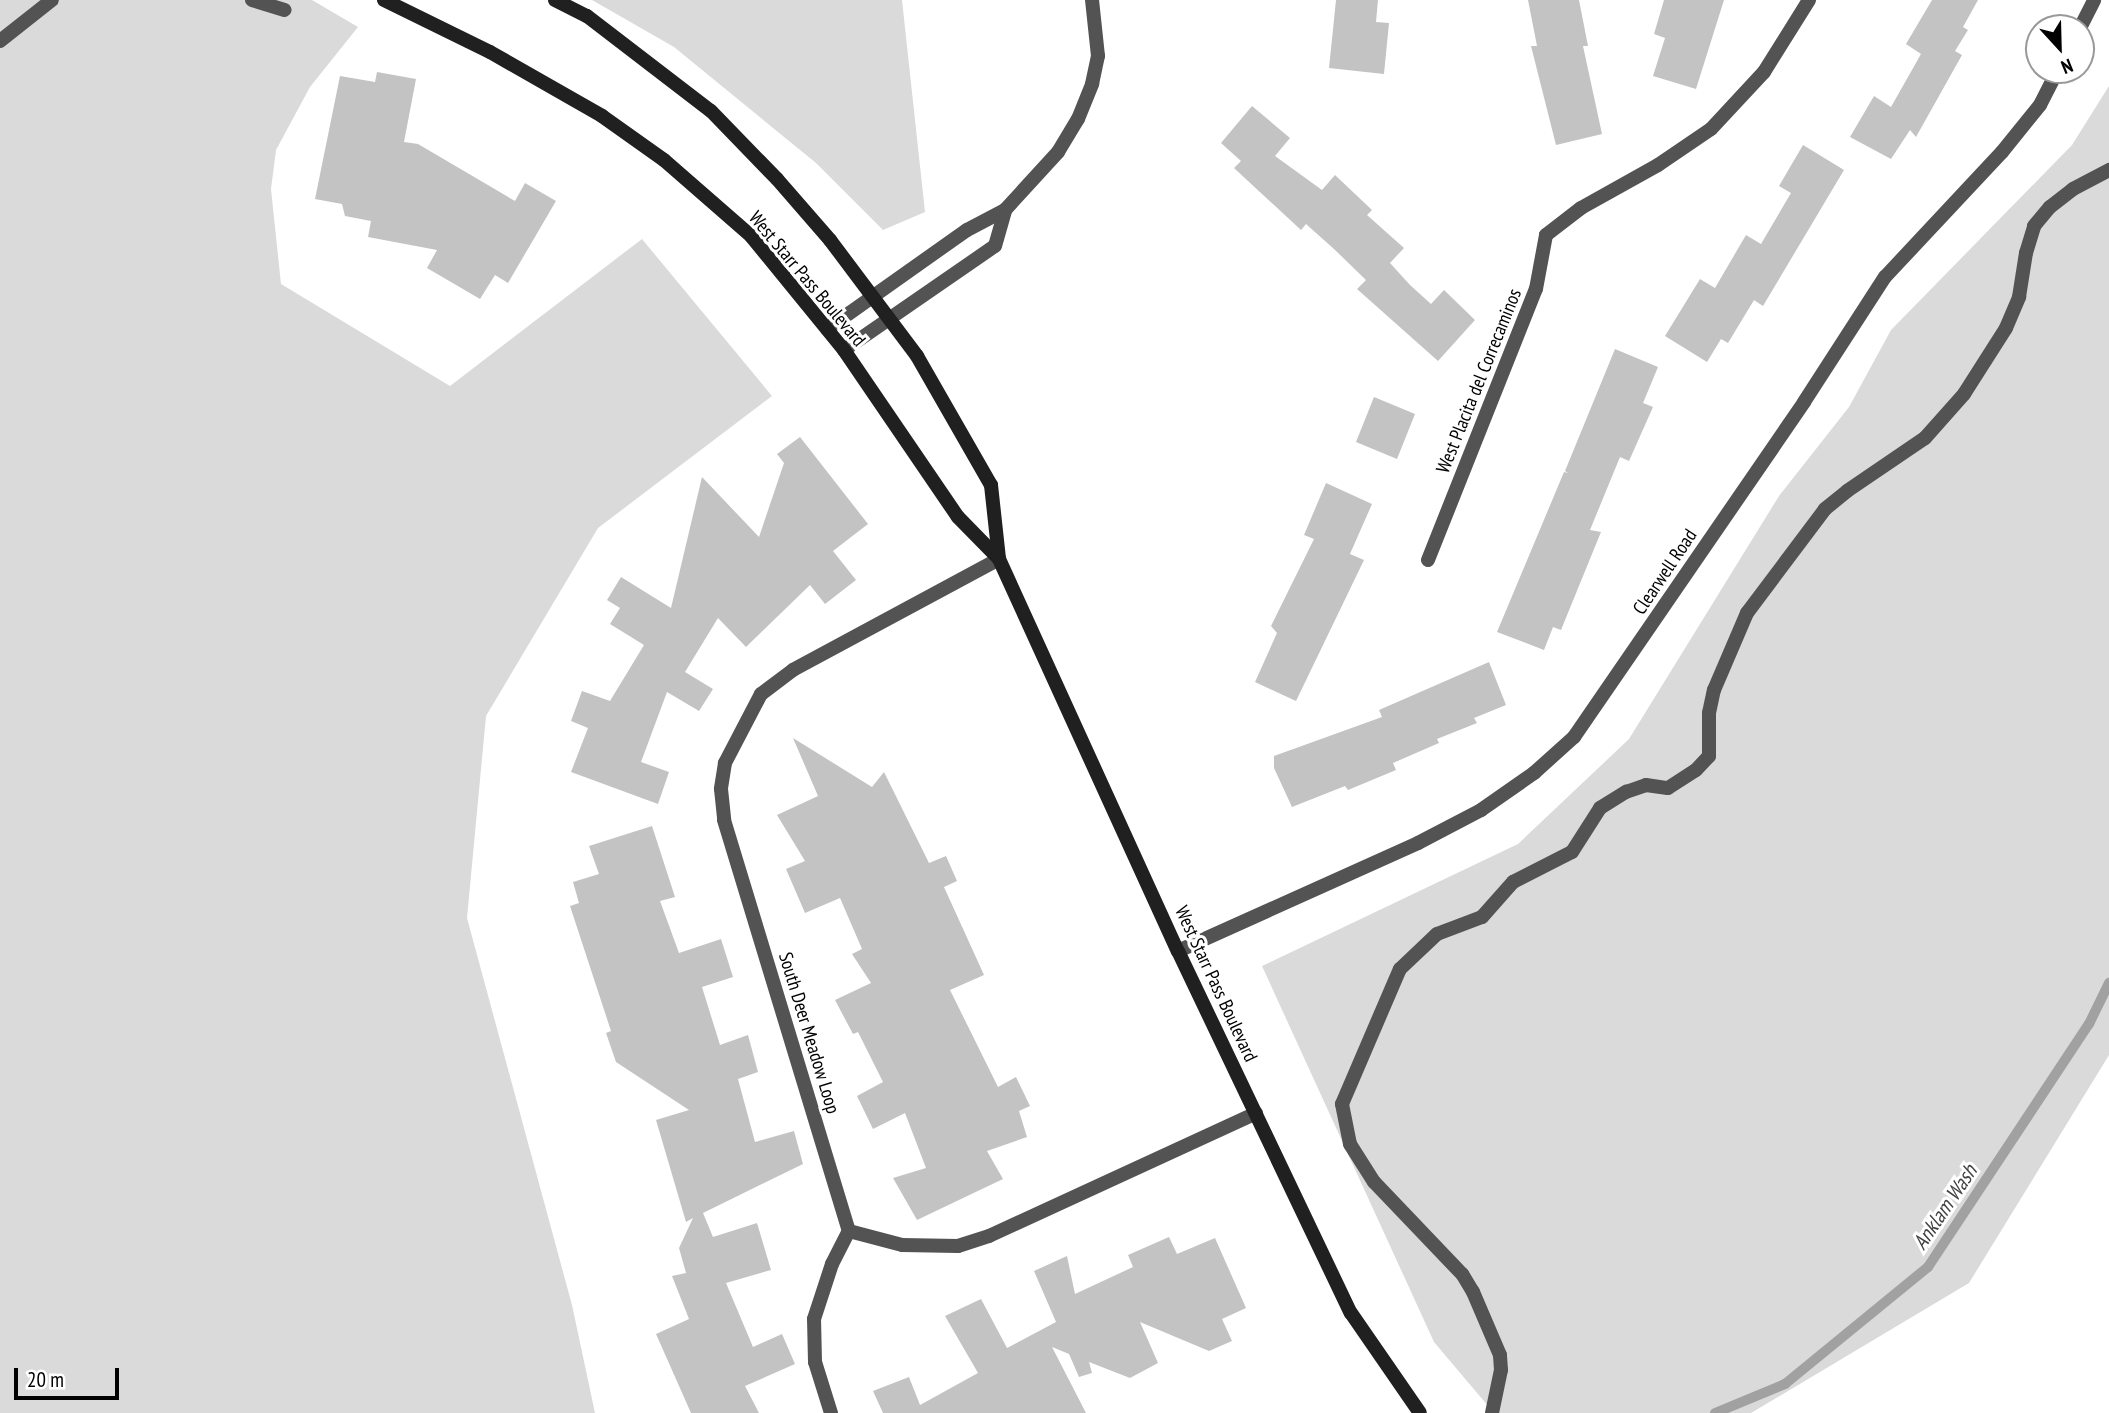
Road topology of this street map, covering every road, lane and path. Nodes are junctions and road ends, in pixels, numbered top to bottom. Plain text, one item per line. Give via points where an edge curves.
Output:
1 (52, 0) edge
2 (252, 0) edge
3 (384, 0) edge
4 (555, 0) edge
5 (1092, 0) edge
6 (1809, 0) edge
7 (284, 10) dead end
8 (0, 41) edge
9 (2051, 84) edge
10 (2109, 170) edge
11 (1005, 210) junction
12 (873, 297) junction
13 (889, 319) junction
14 (827, 329) junction
15 (844, 349) junction
16 (999, 559) junction
17 (1428, 560) dead end
18 (1178, 951) junction
19 (1256, 1113) junction
20 (849, 1231) junction
21 (831, 1413) edge
22 (1420, 1413) edge
23 (1492, 1413) edge

1 - 8 street
2 - 7 street
3 - 14 street, West Starr Pass Boulevard via 490,52 603,116 664,160 751,236
4 - 12 street, West Starr Pass Boulevard via 587,16 711,111 804,209
5 - 11 street via 1098,56 1079,119 1058,152
6 - 17 street, West Placita del Correcaminos via 1764,72 1711,129 1581,208 1546,235 1536,289
9 - 18 street, Clearwell Road via 2002,152 1885,277 1574,737 1534,773 1481,810
10 - 23 street via 2073,189 2034,226 2019,297 2006,328 1964,394 1925,438 1825,509 1747,613 1714,690 1709,756 1668,788 1646,785 1600,808 1572,852 1513,882 1482,917 1437,934 1400,969 1342,1104 1350,1144 1374,1182 1462,1274 1473,1292 1500,1355
11 - 12 street via 967,230
11 - 13 street via 995,246
12 - 13 street, West Starr Pass Boulevard
12 - 14 street
13 - 15 street
13 - 16 street, West Starr Pass Boulevard via 917,356 991,485
14 - 15 street, West Starr Pass Boulevard
15 - 16 street, West Starr Pass Boulevard via 958,517
16 - 18 street, West Starr Pass Boulevard
16 - 20 street, South Deer Meadow Loop via 793,670 761,694 725,763 721,789 724,820
18 - 19 street, West Starr Pass Boulevard
19 - 20 street via 989,1236 958,1246 902,1245
19 - 22 street, West Starr Pass Boulevard via 1351,1313
20 - 21 street via 832,1264 814,1319 815,1362

